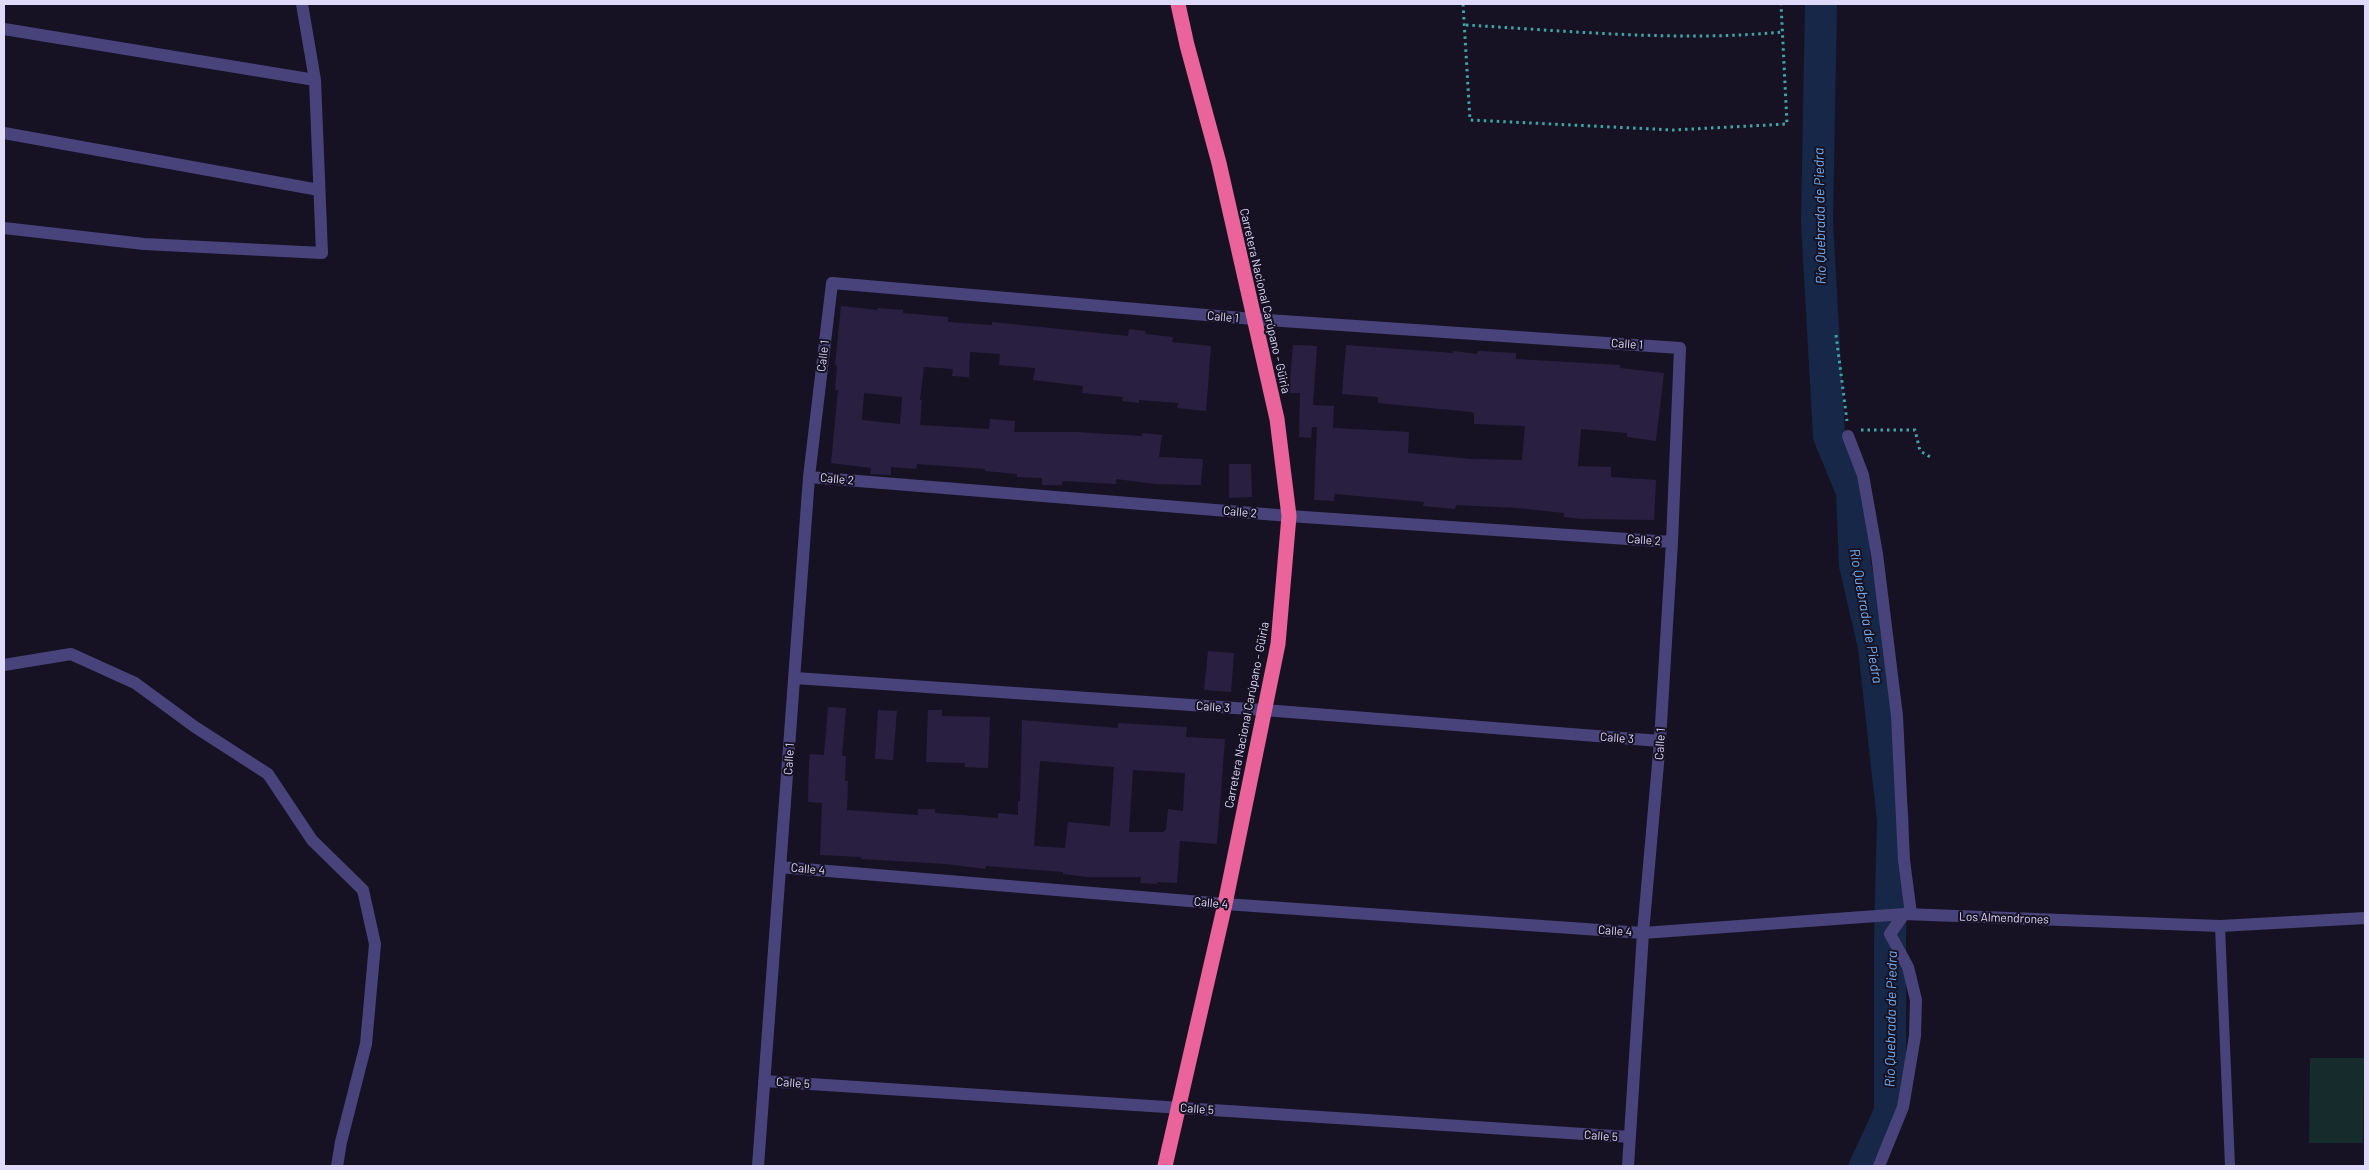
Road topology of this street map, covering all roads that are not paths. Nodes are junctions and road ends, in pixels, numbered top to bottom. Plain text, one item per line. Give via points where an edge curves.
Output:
1 (302, 4) edge
2 (1178, 4) edge
3 (4, 29) edge
4 (316, 80) junction
5 (4, 133) edge
6 (319, 190) junction
7 (4, 228) edge
8 (1253, 319) junction
9 (1848, 436) road end
10 (809, 477) junction
11 (1289, 516) junction
12 (1672, 542) junction
13 (4, 665) edge
14 (795, 678) junction
15 (1264, 710) junction
16 (1660, 742) junction
17 (780, 867) junction
18 (1225, 904) junction
19 (1908, 914) junction
20 (2365, 918) edge
21 (2220, 926) junction
22 (1643, 933) junction
23 (764, 1081) junction
24 (1178, 1108) junction
25 (1630, 1138) junction
26 (337, 1166) edge
27 (758, 1166) edge
28 (1165, 1166) edge
29 (1628, 1166) edge
30 (1879, 1166) edge
31 (2230, 1166) edge

1 - 4 street
2 - 8 highway, Carretera Nacional Carúpano - Güiria via 1219,163
3 - 4 street
4 - 6 street
5 - 6 street
6 - 7 street via 322,253 144,244
8 - 10 street, Calle 1 via 832,283
8 - 11 highway, Carretera Nacional Carúpano - Güiria via 1277,419
8 - 12 street, Calle 1 via 1680,348
9 - 19 street via 1863,475 1877,554 1897,716
10 - 11 street, Calle 2
10 - 14 street, Calle 1
11 - 12 street, Calle 2
11 - 15 highway, Carretera Nacional Carúpano - Güiria via 1278,644
12 - 16 street, Calle 1
13 - 26 street via 72,654 135,683 268,774 312,840 363,890 375,944 366,1044 340,1142
14 - 15 street, Calle 3
14 - 17 street, Calle 1
15 - 16 street, Calle 3
15 - 18 highway, Carretera Nacional Carúpano - Güiria
16 - 22 street, Calle 1
17 - 18 street, Calle 4
17 - 23 street, Calle 1
18 - 22 street, Calle 4
18 - 24 highway, Carretera Nacional Carúpano - Güiria
19 - 21 street, Los Almendrones
19 - 22 street, Los Almendrones
19 - 30 street via 1890,934 1908,967 1916,1000 1915,1036 1903,1107
20 - 21 street, Los Almendrones
21 - 31 lane
22 - 25 street, Calle 1
23 - 24 street, Calle 5
23 - 27 street, Calle 1
24 - 25 street, Calle 5
24 - 28 highway, Carretera Nacional Carúpano - Güiria
25 - 29 street, Calle 1

